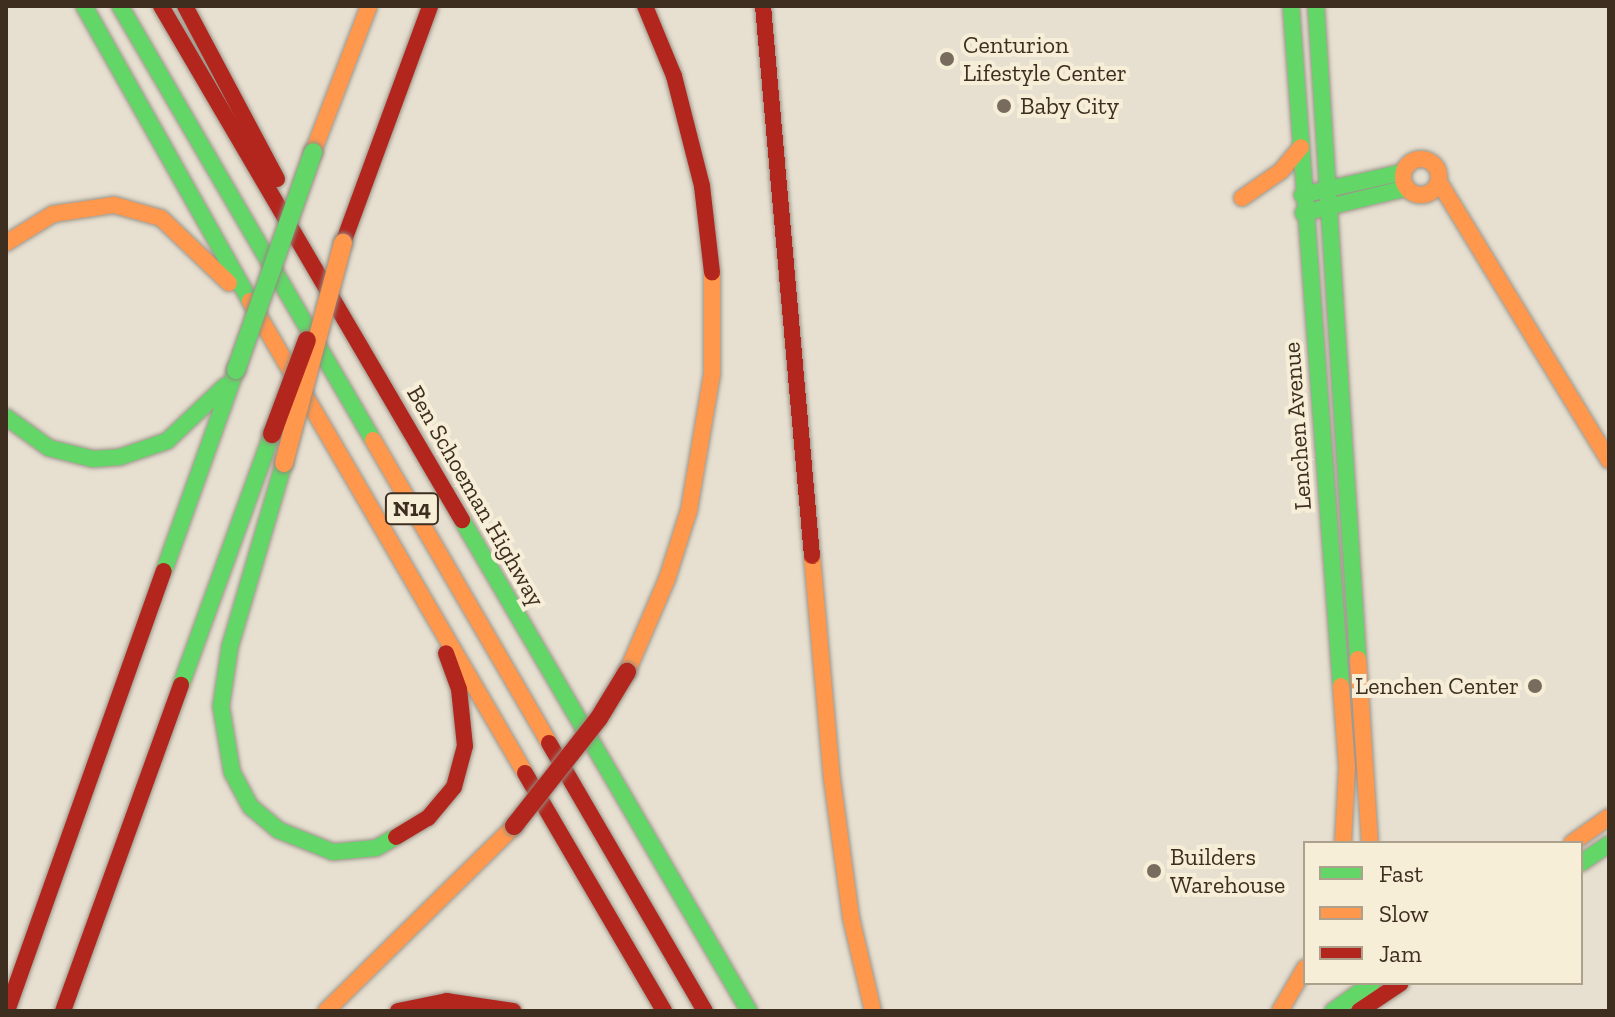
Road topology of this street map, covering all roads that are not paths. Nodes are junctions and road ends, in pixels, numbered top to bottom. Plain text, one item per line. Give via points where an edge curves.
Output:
1 (84, 6) edge
2 (120, 6) edge
3 (161, 6) edge
4 (185, 6) edge
5 (359, 6) edge
6 (369, 6) edge
7 (430, 6) edge
8 (645, 6) edge
9 (763, 6) edge
10 (1291, 6) edge
11 (1316, 6) edge
12 (333, 98) junction
13 (1301, 147) junction
14 (1405, 180) junction
15 (1432, 188) junction
16 (1242, 198) dead end
17 (1331, 199) junction
18 (1303, 204) junction
19 (6, 243) edge
20 (343, 243) junction
21 (254, 309) junction
22 (350, 326) junction
23 (234, 373) junction
24 (6, 417) edge
25 (1609, 460) edge
26 (397, 556) junction
27 (1609, 817) edge
28 (1343, 841) edge
29 (1370, 841) edge
30 (1575, 841) edge
31 (1609, 844) edge
32 (1583, 862) edge
33 (1303, 971) edge
34 (1372, 989) edge
35 (7, 1011) edge
36 (63, 1011) edge
37 (326, 1011) edge
38 (398, 1011) edge
39 (513, 1011) edge
40 (664, 1011) edge
41 (705, 1011) edge
42 (749, 1011) edge
43 (873, 1011) edge
44 (1280, 1011) edge
45 (1333, 1011) edge
46 (1359, 1011) edge

1 - 21 main road
2 - 41 main road, N14
3 - 22 main road, Ben Schoeman Highway / N14
4 - 22 main road
5 - 12 main road
6 - 12 main road
7 - 20 main road
8 - 37 main road, bridge via 674,76 702,186 712,251 712,374 689,510 667,579 627,672 599,718 514,826
9 - 43 main road via 832,779 851,918
10 - 13 main road, Lenchen Avenue
11 - 17 main road, Lenchen Avenue
12 - 23 main road, bridge
13 - 16 main road via 1272,178
13 - 18 main road, Lenchen Avenue
14 - 15 main road
14 - 15 main road via 1413,160 1426,159 1437,167
14 - 17 main road
15 - 25 main road via 1461,223
17 - 18 main road
17 - 29 main road, Lenchen Avenue
18 - 28 main road, Lenchen Avenue via 1347,767
19 - 21 main road via 35,222 77,207 140,210 179,231
20 - 26 main road, bridge via 230,646 223,728 232,772 251,807 278,830 317,848 354,851 394,841 442,804 461,765 465,716 459,689
20 - 36 main road, bridge
21 - 26 main road
22 - 42 main road, Ben Schoeman Highway / N14
23 - 24 main road via 182,430 146,451 120,457 93,459 49,448
23 - 35 main road
26 - 40 main road
27 - 30 main road
31 - 32 main road
33 - 44 main road
34 - 45 main road
34 - 46 main road
38 - 39 main road via 447,1001

